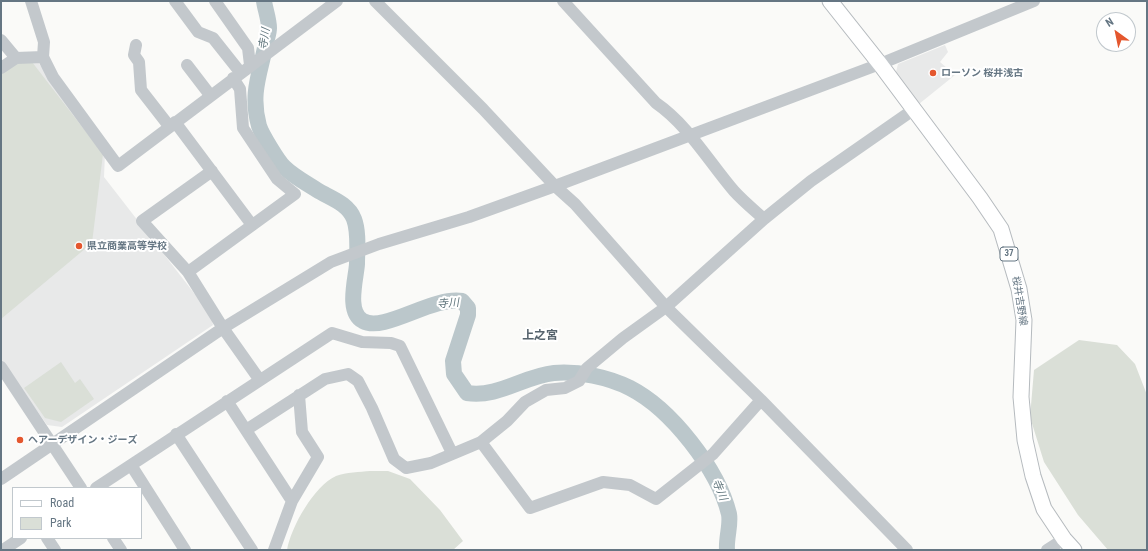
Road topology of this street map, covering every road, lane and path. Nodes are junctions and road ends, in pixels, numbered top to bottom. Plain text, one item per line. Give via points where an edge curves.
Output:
1 (31, 1) edge
2 (175, 1) edge
3 (215, 1) edge
4 (337, 1) edge
5 (375, 1) edge
6 (563, 1) edge
7 (830, 1) edge
8 (1034, 1) edge
9 (1, 40) edge
10 (136, 45) dead end
11 (43, 57) junction
12 (16, 58) junction
13 (880, 64) junction
14 (187, 65) dead end
15 (250, 65) junction
16 (1, 68) edge
17 (236, 75) junction
18 (210, 95) junction
19 (913, 110) junction
20 (172, 124) junction
21 (690, 136) junction
22 (212, 171) junction
23 (555, 186) junction
24 (764, 219) junction
25 (252, 225) junction
26 (188, 272) junction
27 (666, 307) junction
28 (223, 328) junction
29 (1, 367) edge
30 (259, 379) junction
31 (299, 395) junction
32 (761, 400) junction
33 (226, 401) junction
34 (246, 430) junction
35 (176, 434) junction
36 (481, 442) junction
37 (52, 444) junction
38 (452, 453) junction
39 (131, 465) junction
40 (1, 479) edge
41 (79, 487) edge
42 (98, 487) edge
43 (292, 501) junction
44 (20, 539) edge
45 (48, 539) edge
46 (114, 539) edge
47 (1069, 545) edge
48 (3, 550) edge
49 (55, 550) edge
50 (121, 550) edge
51 (185, 550) edge
52 (252, 550) edge
53 (274, 550) edge
54 (907, 550) edge
55 (1047, 550) edge

1 - 11 street via 44,42
2 - 17 street via 198,32 213,38
3 - 15 street via 248,48
4 - 15 street
5 - 23 street via 483,109
6 - 21 street via 656,103
7 - 13 main road, 桜井吉野線 / 37
8 - 13 street
9 - 12 street
10 - 20 street via 134,55 139,62 141,90
11 - 12 street
11 - 20 street via 53,77 118,166
12 - 16 street
13 - 19 main road, 桜井吉野線 / 37
13 - 21 street
14 - 18 street
15 - 17 street
17 - 18 street
17 - 25 street via 240,89 243,128 277,179 295,194
18 - 20 street
19 - 24 street via 812,181
19 - 47 main road, 桜井吉野線 / 37 via 1001,229 1019,289 1024,320 1021,397 1025,440 1044,509
20 - 22 street
21 - 23 street
21 - 24 street via 735,192
22 - 25 street
22 - 26 street via 142,221
23 - 27 street via 575,204
23 - 28 street via 331,262
24 - 27 street
25 - 26 street
26 - 28 street
27 - 32 street
27 - 36 street via 587,368 579,381 565,388 546,390 525,402
28 - 30 street
28 - 37 street
29 - 37 street
30 - 33 street
30 - 38 street via 332,333 362,342 391,343 400,346
31 - 34 street
31 - 38 street via 325,379 348,374 358,381 394,459 406,468 431,463
31 - 43 street via 302,432 318,457
32 - 36 street via 713,454 656,499 630,485 603,482 530,508
32 - 54 street
33 - 34 street
33 - 35 street
34 - 43 street
35 - 39 street
35 - 52 street
36 - 38 street
37 - 40 street
37 - 41 street
39 - 42 street
39 - 51 street
43 - 53 street
44 - 48 street
45 - 49 street
46 - 50 street
47 - 55 street

